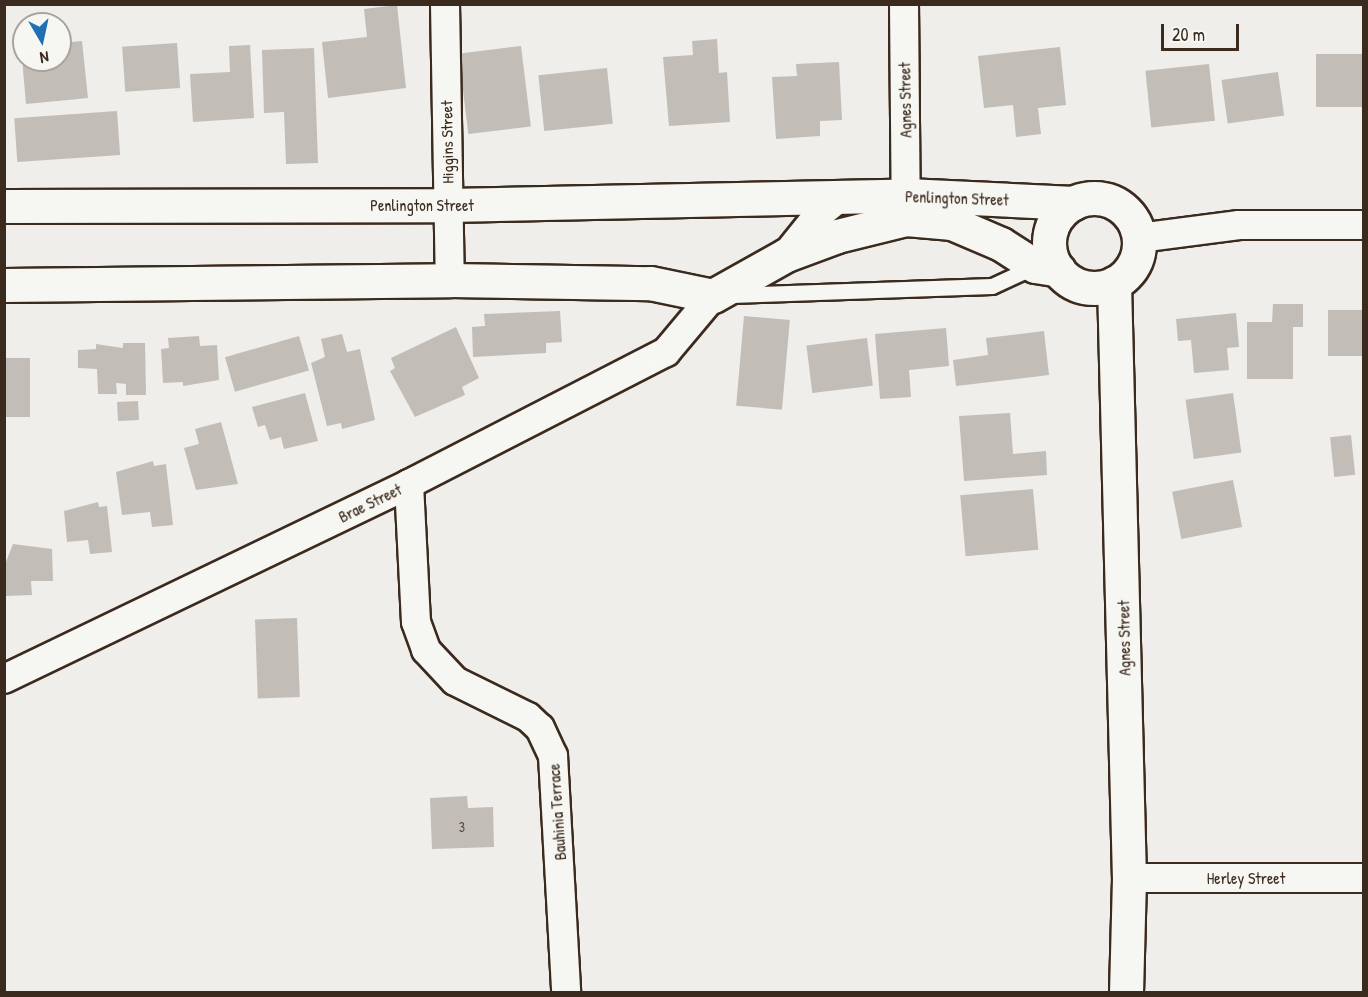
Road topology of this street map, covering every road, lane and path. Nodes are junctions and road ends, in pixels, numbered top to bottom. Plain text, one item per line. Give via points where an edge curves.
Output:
1 (445, 4) edge
2 (904, 4) edge
3 (840, 197) junction
4 (1074, 203) junction
5 (447, 205) junction
6 (4, 206) edge
7 (906, 207) junction
8 (1364, 225) edge
9 (1139, 238) junction
10 (786, 255) junction
11 (1047, 268) junction
12 (450, 279) junction
13 (1114, 283) junction
14 (4, 285) edge
15 (713, 296) junction
16 (409, 484) junction
17 (4, 679) edge
18 (1129, 878) junction
19 (1364, 878) edge
20 (566, 993) edge
21 (1126, 993) edge

1 - 5 street, Higgins Street
2 - 7 street, Agnes Street
3 - 5 street, Penlington Street
3 - 7 street, Penlington Street
3 - 10 street, Penlington Street via 818,215
4 - 7 street, Penlington Street
4 - 9 street via 1087,198 1115,203 1135,223
4 - 11 street via 1053,225
5 - 6 street, Penlington Street
5 - 12 street, Higgins Street
7 - 10 street, Penlington Street
7 - 11 street, Penlington Street via 1001,244
8 - 9 street via 1239,225
9 - 13 street via 1131,269
10 - 15 street, Penlington Street
11 - 13 street via 1078,284
11 - 15 lane via 992,286
12 - 14 street
12 - 15 street via 650,283
13 - 18 street, Agnes Street
15 - 16 street, Brae Street via 666,352
16 - 17 street, Brae Street
16 - 20 street, Bauhinia Terrace via 416,622 426,650 455,681 528,717 540,728 554,756
18 - 19 street, Herley Street
18 - 21 street, Agnes Street

